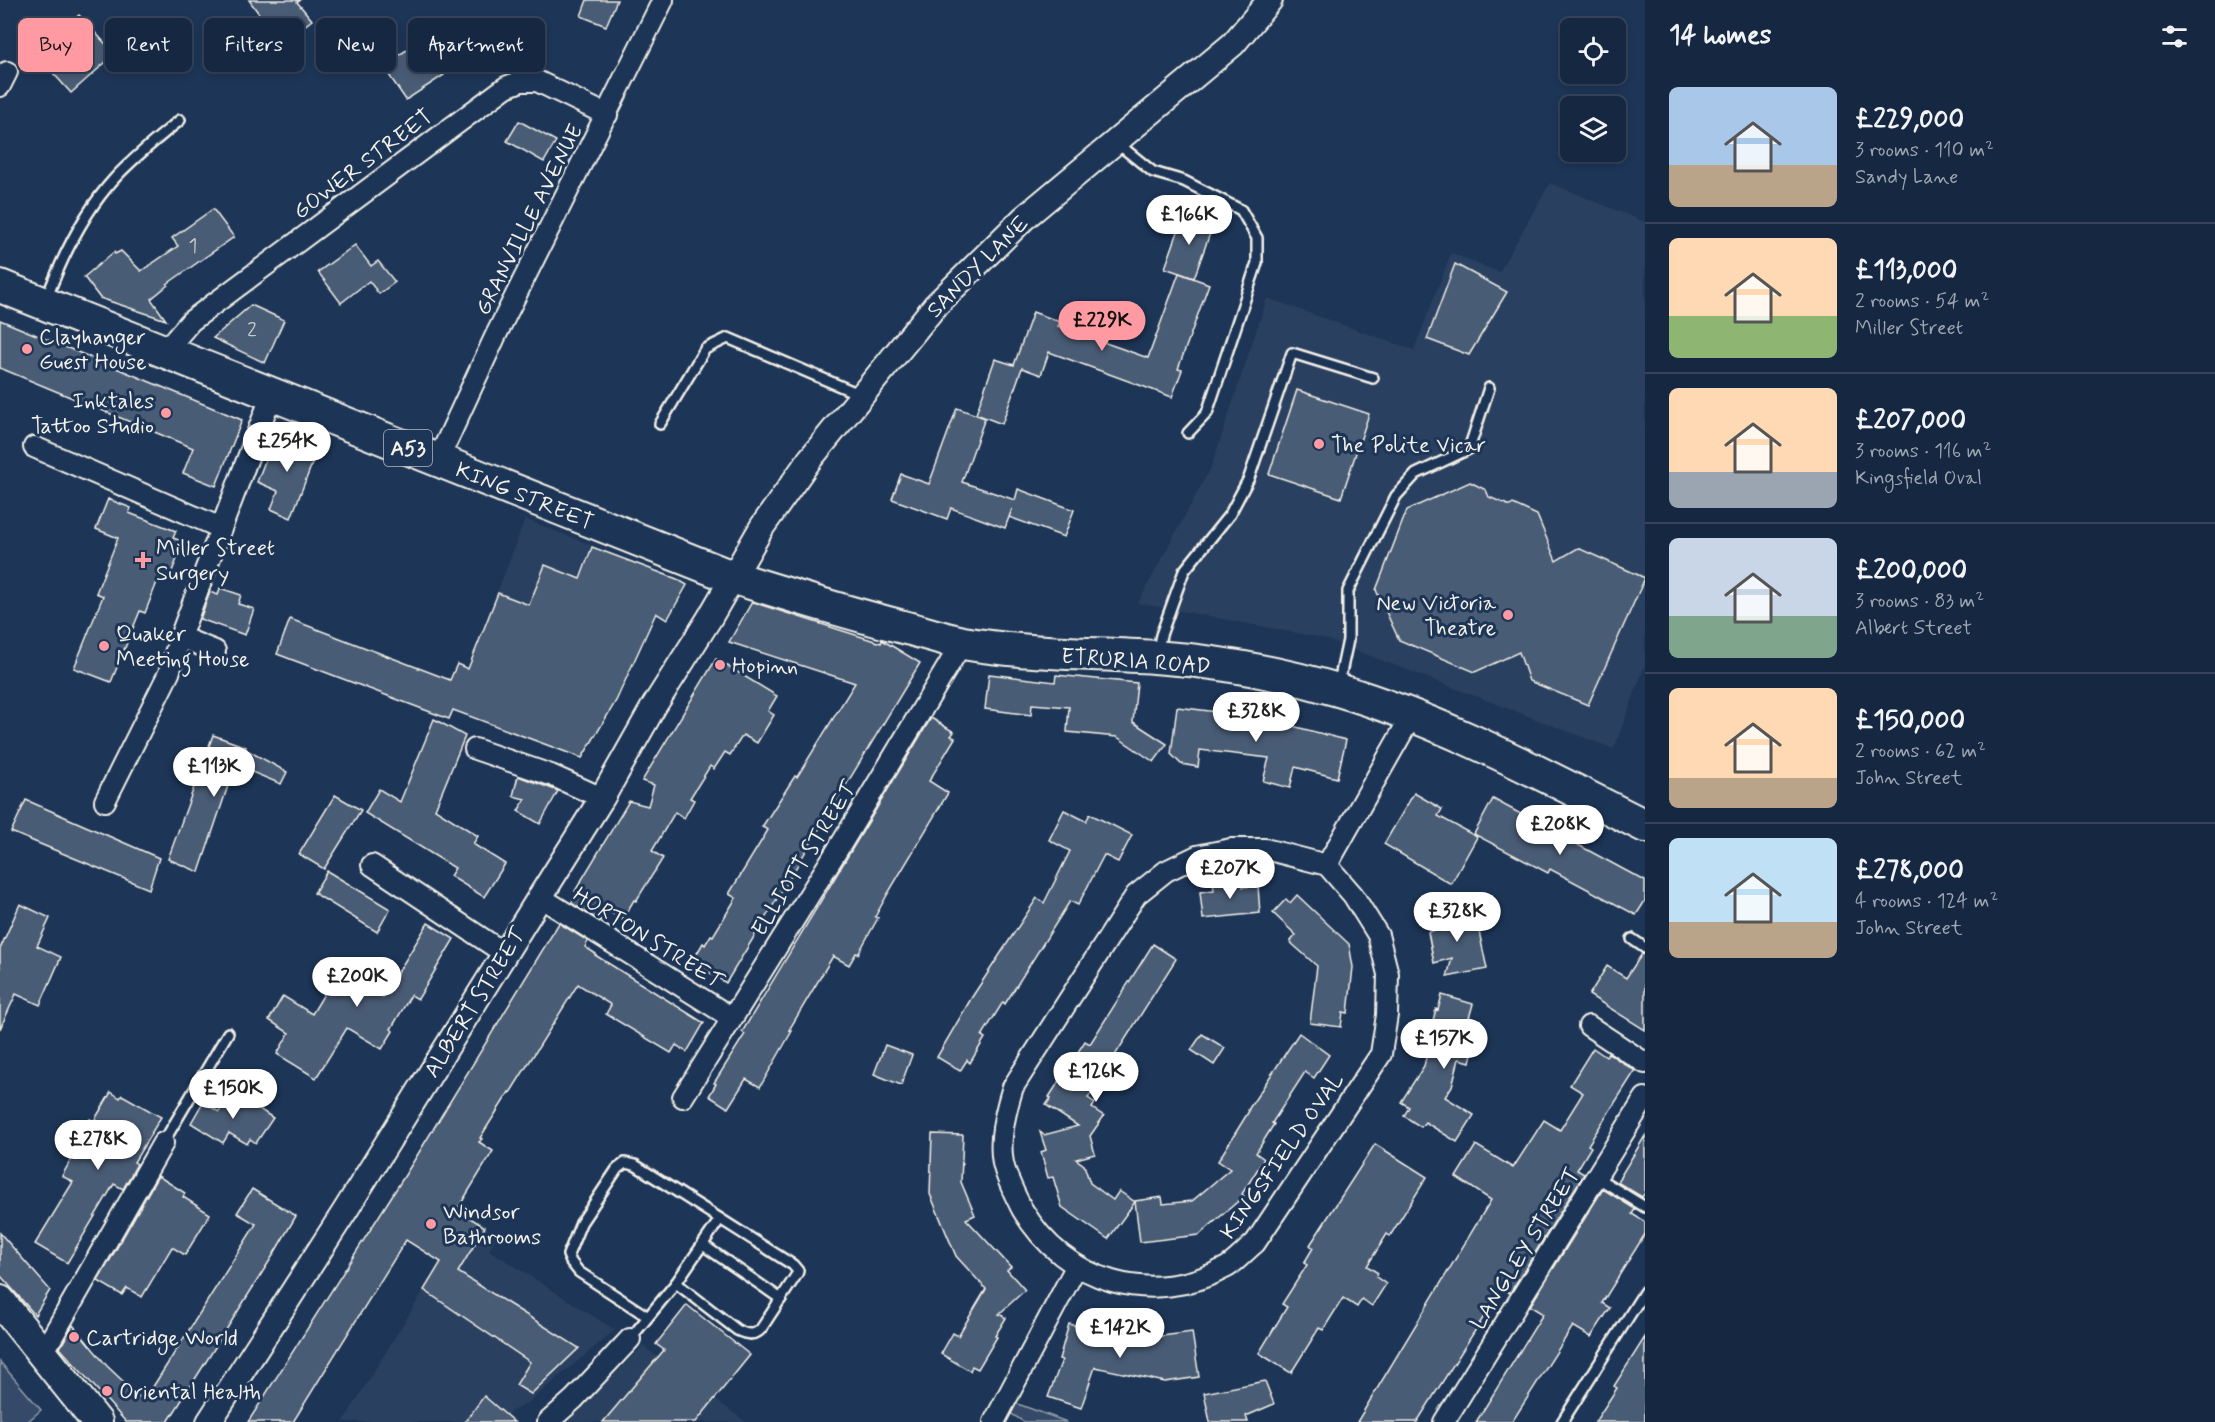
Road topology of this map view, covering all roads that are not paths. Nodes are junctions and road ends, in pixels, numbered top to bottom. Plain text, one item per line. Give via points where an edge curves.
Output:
1 (663, 0) edge
2 (1270, 0) edge
3 (607, 115) junction
4 (180, 120) dead end
5 (1115, 141) junction
6 (0, 286) edge
7 (45, 304) junction
8 (170, 353) junction
9 (1373, 378) dead end
10 (1489, 388) dead end
11 (272, 394) junction
12 (861, 395) junction
13 (660, 424) dead end
14 (1188, 433) dead end
15 (34, 447) dead end
16 (438, 460) junction
17 (221, 528) junction
18 (732, 578) junction
19 (817, 604) joint
20 (180, 637) junction
21 (962, 643) junction
22 (215, 651) dead end
23 (1156, 657) junction
24 (1338, 690) junction
25 (1412, 715) junction
26 (476, 749) dead end
27 (602, 798) junction
28 (105, 801) dead end
29 (1645, 826) edge
30 (1327, 865) junction
31 (372, 866) dead end
32 (540, 897) junction
33 (1632, 939) dead end
34 (1645, 948) edge
35 (504, 952) junction
36 (732, 1018) junction
37 (1589, 1026) dead end
38 (228, 1033) dead end
39 (1645, 1064) edge
40 (683, 1097) dead end
41 (1645, 1098) edge
42 (164, 1143) joint
43 (1596, 1177) junction
44 (1645, 1207) edge
45 (720, 1220) junction
46 (703, 1245) junction
47 (1076, 1267) junction
48 (676, 1283) junction
49 (1645, 1291) edge
50 (782, 1299) junction
51 (0, 1301) edge
52 (648, 1317) junction
53 (630, 1339) joint
54 (43, 1353) junction
55 (97, 1422) edge
56 (209, 1422) edge
57 (548, 1422) edge
58 (994, 1422) edge
59 (1444, 1422) edge
60 (1562, 1422) edge

1 - 3 street, GRANVILLE AVENUE
2 - 5 street, SANDY LANE via 1233,44
3 - 8 street, GOWER STREET via 537,81 521,81 506,87 191,321 173,342
3 - 16 street, GRANVILLE AVENUE
4 - 7 lane via 112,181 61,260
5 - 12 street, SANDY LANE via 1024,218 943,298
5 - 14 lane via 1153,172 1184,181 1241,210 1257,238 1257,263 1207,413
6 - 7 highway, KING STREET / A53
7 - 8 highway, KING STREET / A53
8 - 11 highway, KING STREET / A53
9 - 23 lane via 1292,353 1249,478 1230,514 1184,572
10 - 24 lane via 1469,449 1416,474 1396,496 1364,559 1348,591 1348,640
11 - 16 highway, KING STREET / A53
11 - 17 street
12 - 13 lane via 728,338 705,348
12 - 18 street, SANDY LANE via 803,468
15 - 17 street
16 - 18 highway, KING STREET / A53
17 - 20 street
18 - 19 highway, KING STREET / A53
18 - 27 street, ALBERT STREET
19 - 21 highway, ETRURIA ROAD / A53
20 - 22 street
20 - 28 street via 169,673
21 - 23 highway, ETRURIA ROAD / A53 via 1041,653
21 - 36 street, ELLIOTT STREET
23 - 24 highway, ETRURIA ROAD / A53 via 1215,664
24 - 25 highway, ETRURIA ROAD / A53
25 - 29 highway, ETRURIA ROAD / A53
25 - 30 street
26 - 27 street
27 - 32 street, ALBERT STREET
30 - 47 street, KINGSFIELD OVAL via 1353,895 1378,935 1388,974 1388,1015 1381,1054 1254,1243 1230,1266 1201,1279 1167,1287 1137,1287
30 - 47 street, KINGSFIELD OVAL via 1265,849 1232,849 1197,856 1166,871 1136,895 1013,1087 1003,1119 1002,1162 1032,1226 1051,1248
31 - 35 street
32 - 35 street, ALBERT STREET
32 - 36 street, HORTON STREET
33 - 34 lane
35 - 56 street, ALBERT STREET via 345,1211
36 - 40 street, ELLIOTT STREET
37 - 39 street
38 - 42 lane
41 - 43 street, LANGLEY STREET
42 - 54 street
43 - 44 lane
43 - 59 street, LANGLEY STREET
45 - 46 lane
45 - 50 lane via 795,1268 797,1274
45 - 52 lane via 635,1165 625,1163 617,1169 581,1223 568,1255 579,1272
46 - 48 lane
46 - 50 lane
47 - 58 street
48 - 50 lane via 747,1334 758,1332
48 - 52 lane
49 - 60 lane
51 - 54 main road
52 - 53 lane
53 - 57 street
54 - 55 main road

